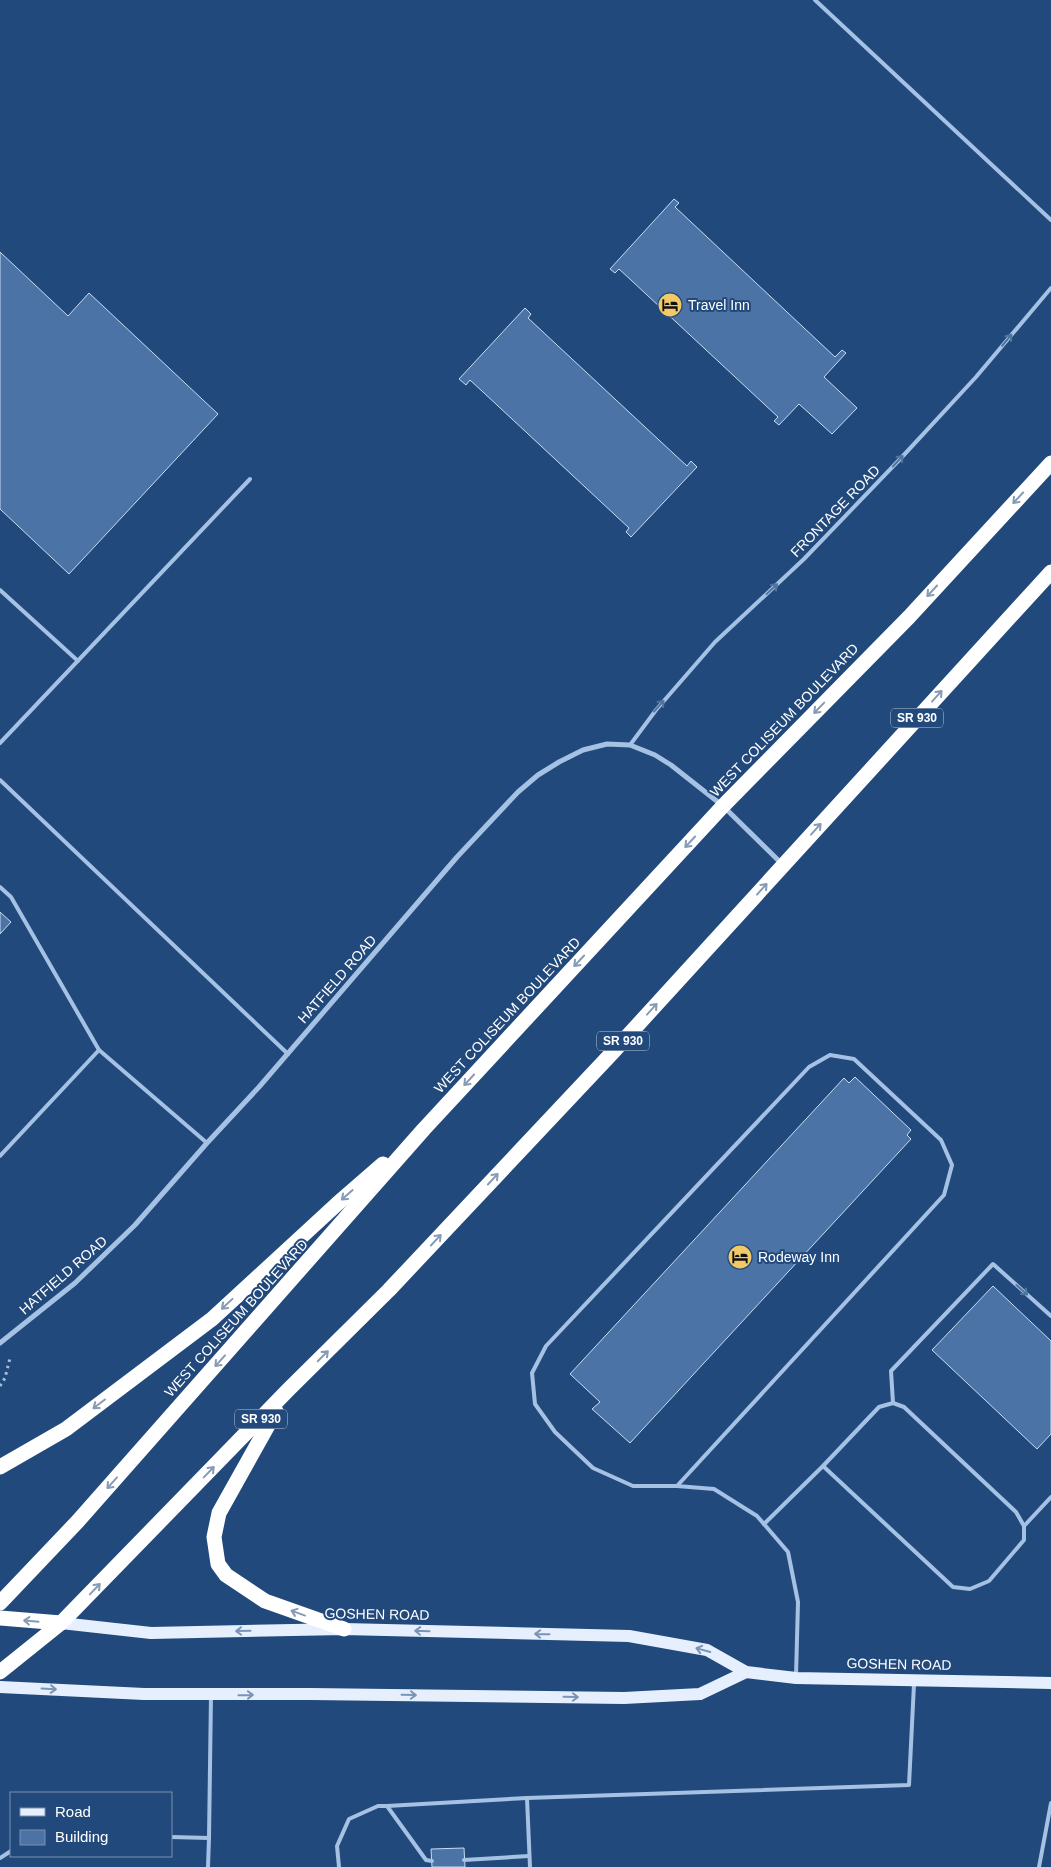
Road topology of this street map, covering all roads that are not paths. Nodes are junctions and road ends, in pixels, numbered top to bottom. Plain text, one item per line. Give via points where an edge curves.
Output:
1 (814, 0) edge
2 (1051, 220) edge
3 (1051, 288) edge
4 (1051, 463) edge
5 (250, 479) dead end
6 (1051, 572) edge
7 (0, 590) edge
8 (78, 661) junction
9 (0, 743) edge
10 (630, 745) junction
11 (0, 780) edge
12 (723, 806) junction
13 (784, 865) junction
14 (0, 887) edge
15 (99, 1050) junction
16 (288, 1054) junction
17 (424, 1129) junction
18 (207, 1143) junction
19 (0, 1156) edge
20 (1051, 1316) edge
21 (1, 1342) edge
22 (288, 1390) junction
23 (893, 1402) junction
24 (823, 1466) junction
25 (0, 1467) edge
26 (677, 1486) junction
27 (1051, 1496) edge
28 (764, 1524) junction
29 (1024, 1526) junction
30 (0, 1603) edge
31 (0, 1618) edge
32 (61, 1624) junction
33 (344, 1629) junction
34 (0, 1672) edge
35 (746, 1672) junction
36 (796, 1678) junction
37 (914, 1681) junction
38 (1051, 1683) edge
39 (0, 1687) edge
40 (211, 1695) junction
41 (527, 1798) junction
42 (1051, 1803) edge
43 (387, 1806) junction
44 (172, 1836) edge
45 (209, 1838) junction
46 (529, 1856) junction
47 (464, 1860) dead end
48 (432, 1861) dead end
49 (208, 1867) edge
50 (339, 1867) edge
51 (530, 1867) edge
52 (1039, 1867) edge

1 - 2 lane
10 -> 3 lane, FRONTAGE ROAD via 716,642 816,548 976,377
4 -> 12 highway, WEST COLISEUM BOULEVARD via 909,617
5 - 8 lane
13 -> 6 highway, SR 930
7 - 8 lane
8 - 9 lane
10 - 12 street, HATFIELD ROAD via 671,765
10 - 16 street, HATFIELD ROAD via 607,744 583,750 538,775 518,792 457,857
11 - 16 lane
12 - 13 street, HATFIELD ROAD
12 -> 17 highway, WEST COLISEUM BOULEVARD
22 -> 13 highway, SR 930 via 396,1283
14 - 15 lane via 11,897
15 - 18 lane
15 - 19 lane
16 - 18 street, HATFIELD ROAD
17 -> 25 highway via 212,1319 66,1430
17 -> 30 highway, WEST COLISEUM BOULEVARD via 84,1514
18 - 21 street, HATFIELD ROAD via 135,1225 102,1257 75,1283
23 -> 20 lane via 891,1371 993,1264
32 -> 22 highway, SR 930
33 -> 22 highway via 265,1601 226,1575 218,1564 214,1537 219,1513
23 - 24 lane via 879,1407
23 - 29 lane via 904,1407 1016,1512
24 - 28 lane
24 - 29 lane via 953,1587 970,1589 989,1581 1024,1540
26 - 26 lane via 944,1194 952,1164 941,1140 854,1059 830,1055 809,1067 546,1346 532,1373 535,1404 555,1432 593,1468 633,1486
26 - 28 lane via 714,1489 757,1516
27 - 29 lane
28 - 36 lane via 788,1552 798,1602
32 -> 31 highway, GOSHEN ROAD
33 -> 32 main road, GOSHEN ROAD via 150,1633
32 - 34 highway, SR 930
35 -> 33 main road, GOSHEN ROAD via 707,1650 629,1636
35 - 36 main road, GOSHEN ROAD
40 -> 35 main road via 633,1697 700,1694
36 - 37 main road, GOSHEN ROAD
37 - 38 main road, GOSHEN ROAD
37 - 41 lane via 909,1784
39 -> 40 main road
40 - 45 lane
41 - 43 lane
41 - 46 lane
42 - 52 lane
43 - 48 lane via 426,1860
43 - 50 lane via 378,1806 349,1819 338,1846
44 - 45 lane
45 - 49 lane
46 - 47 lane
46 - 51 lane

